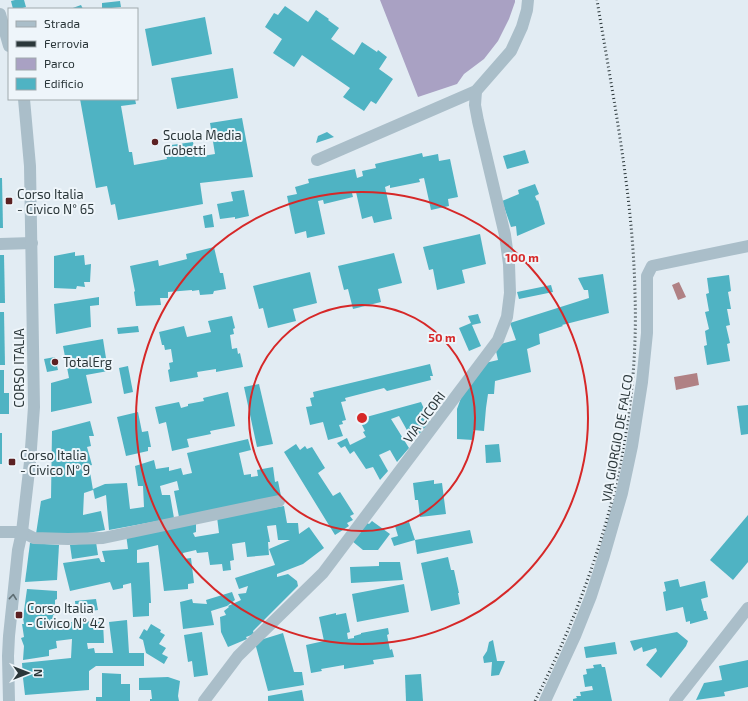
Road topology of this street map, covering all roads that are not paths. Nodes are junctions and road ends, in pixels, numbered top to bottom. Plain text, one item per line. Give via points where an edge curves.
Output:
1 (528, 0) edge
2 (0, 14) edge
3 (8, 42) edge
4 (476, 91) junction
5 (24, 100) edge
6 (317, 160) dead end
7 (32, 243) junction
8 (0, 244) edge
9 (748, 246) edge
10 (279, 501) dead end
11 (0, 532) edge
12 (22, 532) junction
13 (748, 608) edge
14 (9, 701) edge
15 (204, 701) edge
16 (545, 701) edge
17 (675, 701) edge

1 - 4 street via 522,27 511,51
2 - 3 street
4 - 6 street
4 - 15 street, VIA CICORI via 478,121 505,236 509,264 510,293 507,317 498,340 323,573 238,656
5 - 7 street, CORSO ITALIA via 30,166
7 - 8 street
7 - 12 street, CORSO ITALIA via 34,407
9 - 16 street, VIA GIORGIO DE FALCO via 652,266 648,276 647,333 642,382 622,493 590,596
10 - 12 street via 103,538 34,538
11 - 12 street
14 -> 12 street, CORSO ITALIA via 9,636
13 - 17 street

